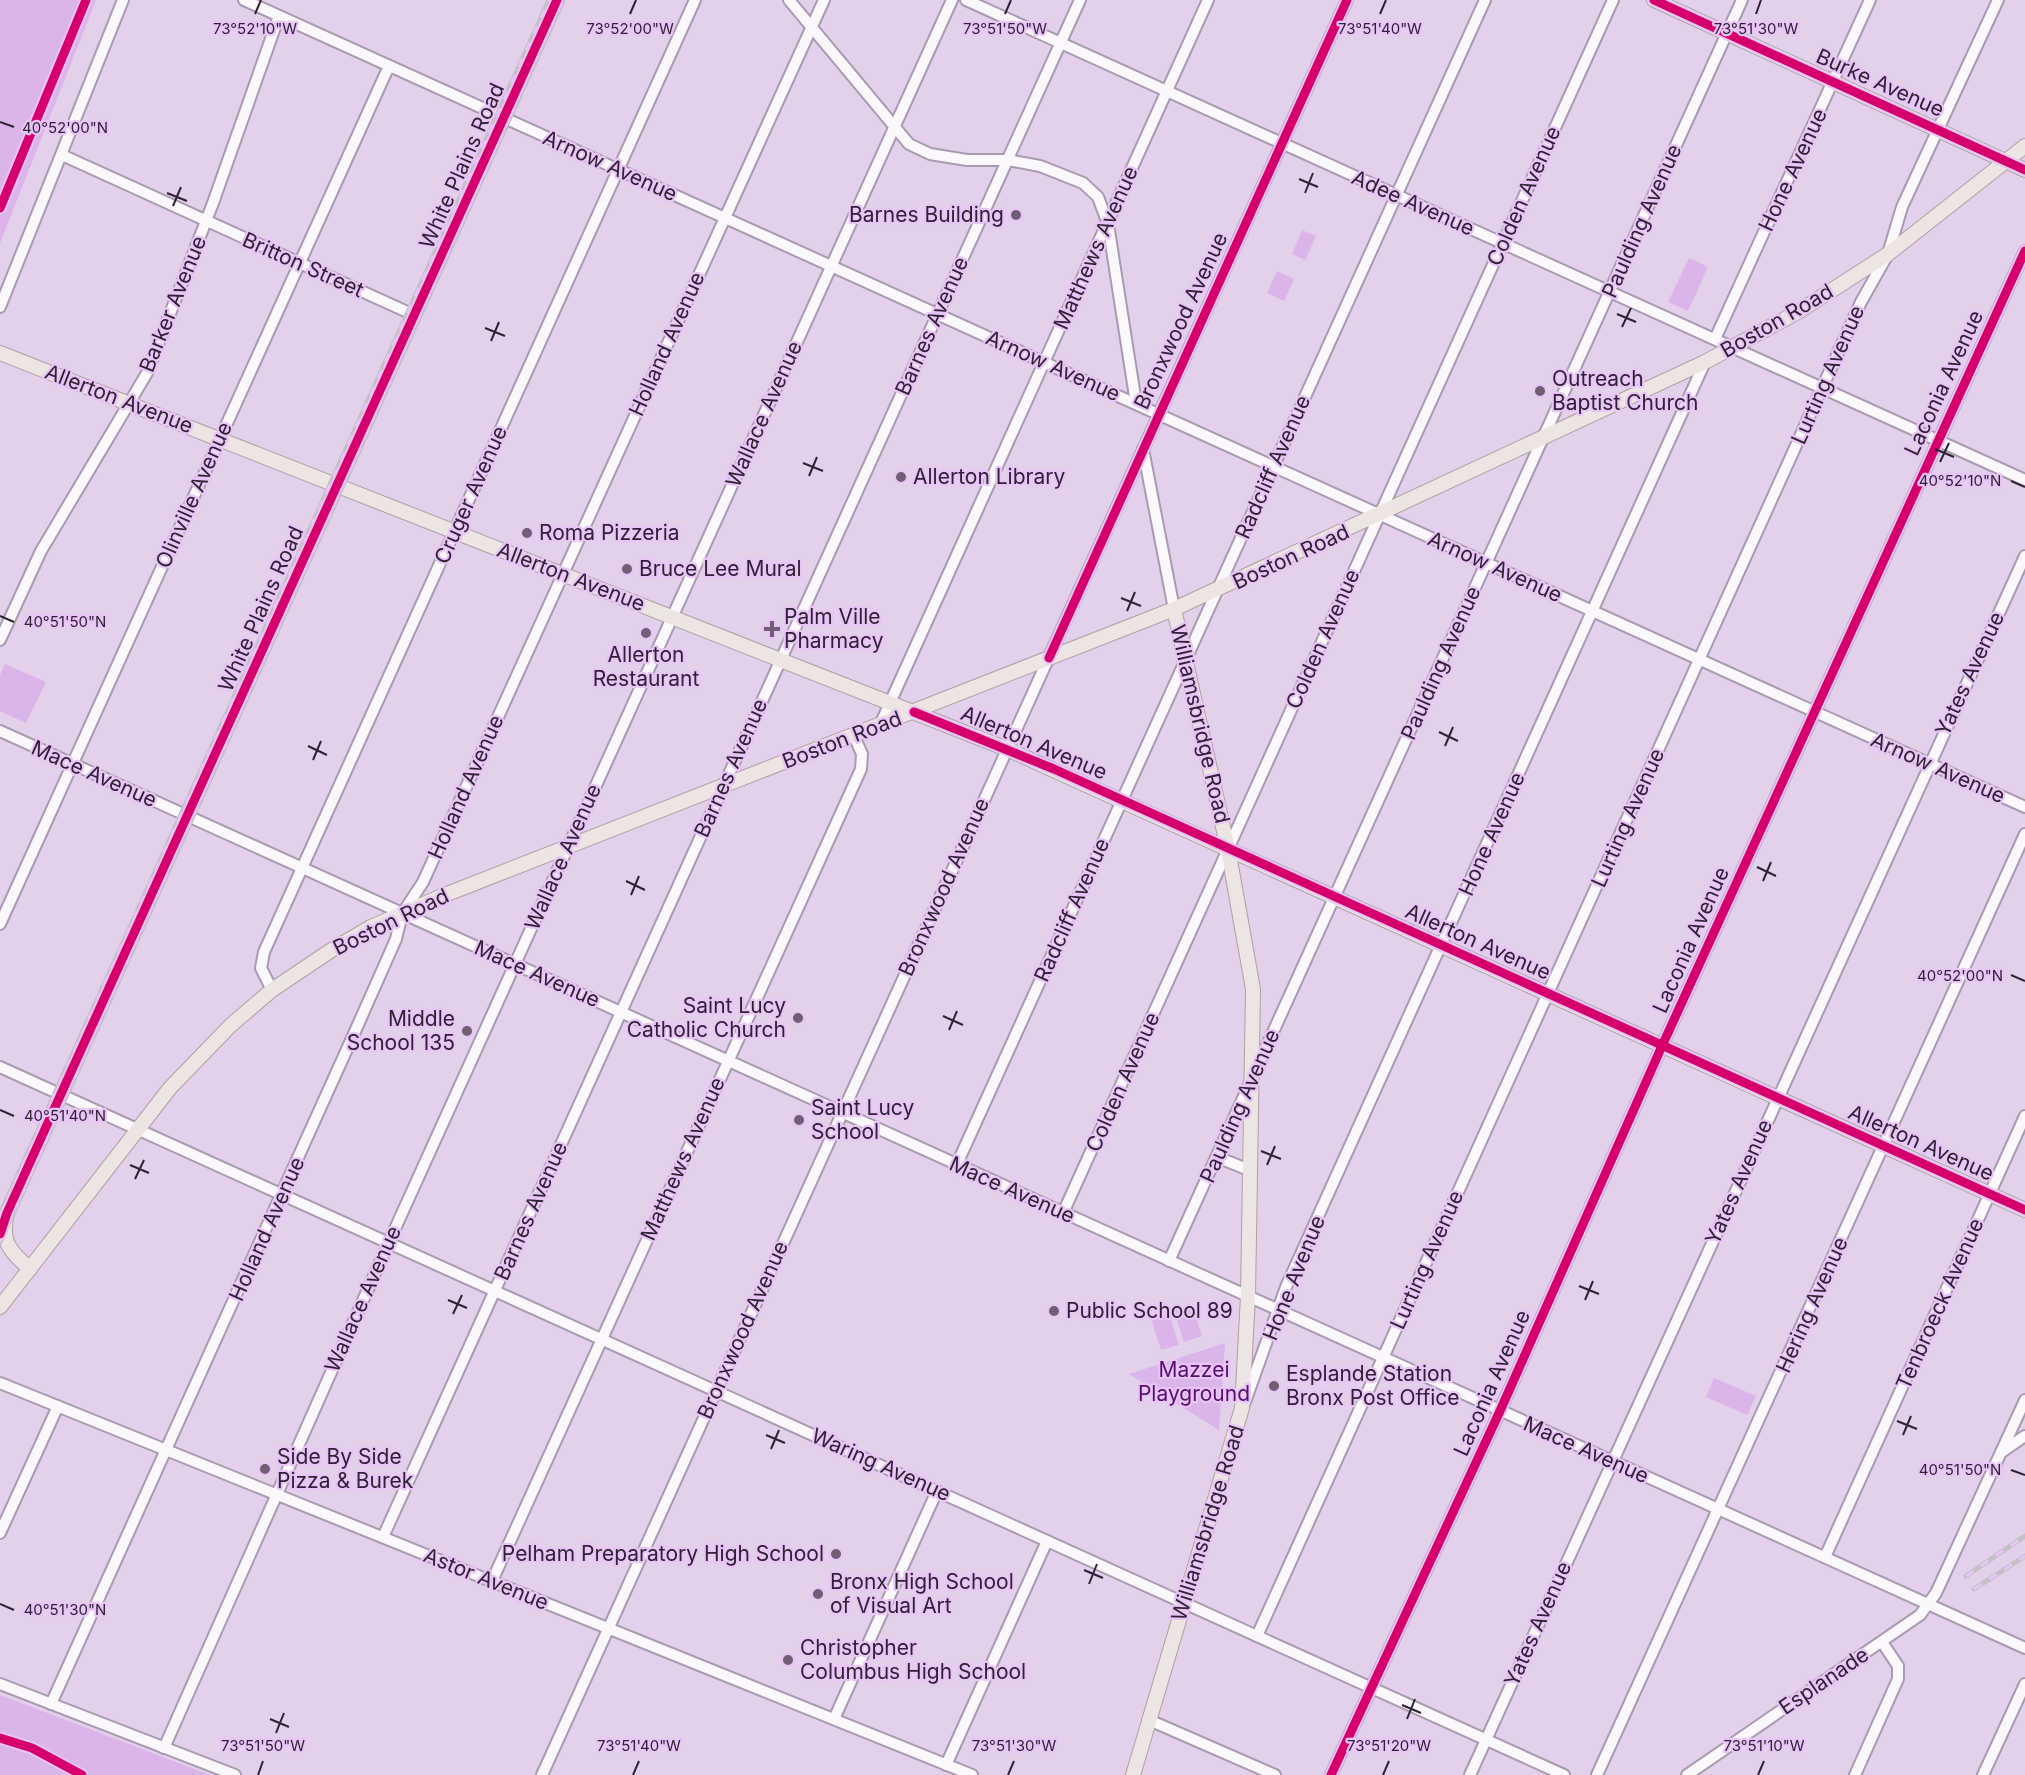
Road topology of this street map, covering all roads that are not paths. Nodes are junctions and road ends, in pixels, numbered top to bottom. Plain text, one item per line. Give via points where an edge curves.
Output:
1 (123, 0) edge
2 (244, 0) edge
3 (557, 0) edge
4 (695, 0) edge
5 (789, 0) edge
6 (824, 0) edge
7 (952, 0) edge
8 (966, 0) edge
9 (1080, 0) edge
10 (1208, 0) edge
11 (1347, 0) edge
12 (1485, 0) edge
13 (1613, 0) edge
14 (1654, 0) edge
15 (1742, 0) edge
16 (1870, 0) edge
17 (1998, 0) edge
18 (279, 16) junction
19 (812, 27) junction
20 (1727, 33) junction
21 (1061, 43) junction
22 (389, 66) junction
23 (1833, 81) junction
24 (1167, 91) junction
25 (504, 118) junction
26 (894, 127) junction
27 (1939, 129) junction
28 (1282, 143) junction
29 (2025, 146) edge
30 (62, 155) junction
31 (1008, 160) junction
32 (2005, 160) junction
33 (618, 170) junction
34 (2025, 170) edge
35 (1396, 195) junction
36 (725, 218) junction
37 (206, 220) junction
38 (1108, 224) junction
39 (1503, 243) junction
40 (2025, 251) edge
41 (1888, 254) junction
42 (300, 263) junction
43 (831, 266) junction
44 (1610, 292) junction
45 (0, 307) edge
46 (938, 314) junction
47 (414, 315) junction
48 (1715, 339) junction
49 (1733, 347) junction
50 (0, 353) edge
51 (1044, 362) junction
52 (1705, 362) junction
53 (1822, 388) junction
54 (1136, 403) junction
55 (130, 404) junction
56 (1158, 415) junction
57 (1544, 438) junction
58 (220, 439) junction
59 (1937, 440) junction
60 (1143, 449) junction
61 (1273, 467) junction
62 (2025, 480) edge
63 (337, 485) junction
64 (1379, 516) junction
65 (454, 531) junction
66 (2025, 556) edge
67 (1486, 563) junction
68 (563, 574) junction
69 (1217, 591) junction
70 (1174, 609) junction
71 (1593, 611) junction
72 (672, 616) junction
73 (0, 640) edge
74 (1049, 658) junction
75 (781, 659) junction
76 (1699, 660) junction
77 (1185, 663) junction
78 (890, 703) junction
79 (914, 712) junction
80 (1814, 712) junction
81 (879, 725) junction
82 (0, 731) edge
83 (854, 736) junction
84 (1007, 749) junction
85 (72, 764) junction
86 (1929, 764) junction
87 (723, 787) junction
88 (1122, 800) junction
89 (2025, 807) edge
90 (187, 816) junction
91 (2025, 834) edge
92 (567, 848) junction
93 (1228, 849) junction
94 (302, 868) junction
95 (1335, 897) junction
96 (402, 914) junction
97 (0, 924) edge
98 (1442, 945) junction
99 (515, 964) junction
100 (272, 990) junction
101 (1548, 993) junction
102 (621, 1012) junction
103 (1662, 1046) junction
104 (728, 1060) junction
105 (0, 1067) edge
106 (1251, 1082) junction
107 (61, 1095) junction
108 (1777, 1097) junction
109 (842, 1112) junction
110 (2025, 1116) edge
111 (138, 1129) junction
112 (1884, 1146) junction
113 (1217, 1157) junction
114 (957, 1164) junction
115 (1249, 1170) junction
116 (282, 1194) junction
117 (1990, 1194) junction
118 (2025, 1210) edge
119 (1063, 1213) junction
120 (389, 1242) junction
121 (1169, 1261) junction
122 (30, 1269) junction
123 (495, 1290) junction
124 (1248, 1296) junction
125 (0, 1307) edge
126 (1279, 1310) junction
127 (602, 1339) junction
128 (1383, 1358) junction
129 (0, 1383) edge
130 (716, 1390) junction
131 (58, 1406) junction
132 (2024, 1406) edge
133 (1242, 1408) junction
134 (1500, 1411) junction
135 (2025, 1436) edge
136 (166, 1450) junction
137 (2002, 1451) junction
138 (1612, 1461) junction
139 (937, 1491) junction
140 (276, 1495) junction
141 (1719, 1510) junction
142 (0, 1533) edge
143 (383, 1537) junction
144 (1047, 1541) junction
145 (1825, 1557) junction
146 (492, 1581) junction
147 (1185, 1603) junction
148 (1929, 1604) junction
149 (608, 1629) junction
150 (1257, 1636) junction
151 (1882, 1642) junction
152 (2025, 1648) edge
153 (0, 1684) edge
154 (2025, 1684) edge
155 (1371, 1688) junction
156 (51, 1704) junction
157 (834, 1719) junction
158 (1149, 1720) junction
159 (1486, 1740) junction
160 (164, 1748) junction
161 (946, 1765) junction
162 (235, 1775) edge
163 (542, 1775) edge
164 (972, 1775) edge
165 (1133, 1775) edge
166 (1275, 1775) edge
167 (1331, 1775) edge
168 (1470, 1775) edge
169 (1564, 1775) edge
170 (1597, 1775) edge
171 (1687, 1775) edge
172 (1855, 1775) edge
173 (1983, 1775) edge

1 - 30 street
2 - 18 street, Arnow Avenue
3 - 25 main road, White Plains Road
4 - 33 street, Cruger Avenue
5 - 19 street
6 - 19 street, Holland Avenue
7 - 26 street, Wallace Avenue
8 - 21 street, Adee Avenue
9 - 21 street, Barnes Avenue
10 - 24 street, Matthews Avenue
11 - 28 street, Bronxwood Avenue
12 - 35 street, Radcliff Avenue
13 - 39 street, Colden Avenue
14 - 20 main road, Burke Avenue
15 - 20 street, Paulding Avenue
16 - 23 street, Hone Avenue
17 - 27 street, Lurting Avenue
18 - 22 street, Arnow Avenue
18 - 37 street, Barker Avenue
19 - 26 street
19 - 36 street, Holland Avenue
20 - 23 main road, Burke Avenue
20 - 44 street, Paulding Avenue
21 - 24 street, Adee Avenue
21 - 31 street, Barnes Avenue
22 - 25 street, Arnow Avenue
22 - 42 street, Olinville Avenue
23 - 27 main road, Burke Avenue
23 - 48 street, Hone Avenue
24 - 28 street, Adee Avenue
24 - 38 street, Matthews Avenue
25 - 33 street, Arnow Avenue
25 - 47 main road, White Plains Road
26 - 31 street via 909,144 930,154 967,160
26 - 43 street, Wallace Avenue
27 - 32 main road, Burke Avenue
27 - 41 street, Lurting Avenue via 1902,207
28 - 35 street, Adee Avenue
28 - 56 street, Bronxwood Avenue
29 - 32 main road, Boston Road
30 - 37 street, Britton Street
30 - 45 street
31 - 38 street via 1040,166 1083,183 1098,197
31 - 46 street, Barnes Avenue
32 - 34 main road, Burke Avenue
32 - 41 main road, Boston Road
33 - 36 street, Arnow Avenue
33 - 65 street, Cruger Avenue
35 - 39 street, Adee Avenue
35 - 61 street, Radcliff Avenue
36 - 43 street, Arnow Avenue
36 - 68 street, Holland Avenue
37 - 42 street, Britton Street
37 - 55 street, Barker Avenue via 147,373
38 - 51 street, Matthews Avenue
38 - 54 street
39 - 44 street, Adee Avenue
39 - 64 street, Colden Avenue
40 - 59 street, Laconia Avenue
41 - 49 main road, Boston Road via 1798,312
41 - 53 street, Lurting Avenue via 1861,302
42 - 47 street, Britton Street
42 - 58 street, Olinville Avenue
43 - 46 street, Arnow Avenue
43 - 72 street, Wallace Avenue
44 - 48 street, Adee Avenue
44 - 57 street, Paulding Avenue
46 - 51 street, Arnow Avenue
46 - 75 street, Barnes Avenue
47 - 63 main road, White Plains Road
48 - 49 street, Adee Avenue
49 - 52 main road, Boston Road
49 - 53 street, Adee Avenue
50 - 55 main road, Allerton Avenue
51 - 54 street, Arnow Avenue
51 - 78 street, Matthews Avenue
52 - 57 main road, Boston Road
52 - 71 street, Hone Avenue
53 - 59 street, Adee Avenue
53 - 76 street, Lurting Avenue
54 - 56 street, Arnow Avenue
55 - 58 main road, Allerton Avenue
55 - 73 street, Barker Avenue via 41,551
56 - 60 street, Bronxwood Avenue
56 - 61 street, Arnow Avenue
57 - 64 main road, Boston Road
57 - 67 street, Paulding Avenue
58 - 63 main road, Allerton Avenue
58 - 85 street, Olinville Avenue
59 - 62 street, Adee Avenue
59 - 80 street, Laconia Avenue
60 - 70 street, Williamsbridge Road
60 - 74 street, Bronxwood Avenue
61 - 64 street, Arnow Avenue
61 - 69 street, Radcliff Avenue
63 - 65 main road, Allerton Avenue
63 - 90 main road, White Plains Road
64 - 67 street, Arnow Avenue
64 - 69 main road, Boston Road
64 - 93 street, Colden Avenue
65 - 68 main road, Allerton Avenue
65 - 94 street, Cruger Avenue
66 - 86 street, Yates Avenue
67 - 71 street, Arnow Avenue
67 - 95 street, Paulding Avenue
68 - 72 main road, Allerton Avenue
68 - 96 street, Holland Avenue via 423,882
69 - 70 main road, Boston Road
69 - 77 street, Radcliff Avenue
70 - 74 main road, Boston Road
70 - 77 main road, Williamsbridge Road
71 - 76 street, Arnow Avenue
71 - 98 street, Hone Avenue
72 - 75 main road, Allerton Avenue
72 - 92 street, Wallace Avenue
74 - 79 main road, Boston Road
74 - 84 street, Bronxwood Avenue
75 - 78 main road, Allerton Avenue
75 - 87 street, Barnes Avenue
76 - 80 street, Arnow Avenue
76 - 101 street, Lurting Avenue
77 - 88 street, Radcliff Avenue
77 - 93 main road, Williamsbridge Road
78 - 79 main road, Allerton Avenue
78 - 81 street, Matthews Avenue
79 - 81 main road, Boston Road
79 - 84 main road, Allerton Avenue
80 - 86 street, Arnow Avenue
80 - 103 street, Laconia Avenue
81 - 83 main road, Boston Road
82 - 85 street, Mace Avenue
83 - 87 main road, Boston Road
83 - 104 street, Matthews Avenue via 863,758 861,769
84 - 88 main road, Allerton Avenue
84 - 109 street, Bronxwood Avenue
85 - 90 street, Mace Avenue
85 - 97 street, Olinville Avenue
86 - 89 street, Arnow Avenue
86 - 108 street, Yates Avenue
87 - 92 main road, Boston Road
87 - 102 street, Barnes Avenue
88 - 93 main road, Allerton Avenue
88 - 114 street, Radcliff Avenue
90 - 94 street, Mace Avenue
90 - 107 main road, White Plains Road
91 - 112 street, Hering Avenue
92 - 96 main road, Boston Road
92 - 99 street, Wallace Avenue
93 - 95 main road, Allerton Avenue
93 - 106 main road, Williamsbridge Road via 1252,990
93 - 119 street, Colden Avenue
94 - 96 street, Mace Avenue
94 - 100 street, Cruger Avenue via 261,959 262,974
95 - 98 main road, Allerton Avenue
95 - 106 street, Paulding Avenue
96 - 99 street, Mace Avenue
96 - 100 main road, Boston Road via 336,947
96 - 116 street, Holland Avenue via 396,939
98 - 101 main road, Allerton Avenue
98 - 126 street, Hone Avenue
99 - 102 street, Mace Avenue
99 - 120 street, Wallace Avenue
100 - 111 main road, Boston Road via 196,1058
101 - 103 main road, Allerton Avenue
101 - 128 street, Lurting Avenue
102 - 104 street, Mace Avenue
102 - 123 street, Barnes Avenue
103 - 108 main road, Allerton Avenue
103 - 134 street, Laconia Avenue
104 - 109 street, Mace Avenue
104 - 127 street, Matthews Avenue
105 - 107 street, Waring Avenue
106 - 113 street, Paulding Avenue
106 - 115 main road, Williamsbridge Road
107 - 111 street, Waring Avenue
107 - 122 main road, White Plains Road via 3,1226 6,1246
108 - 112 main road, Allerton Avenue
108 - 138 street, Yates Avenue
109 - 114 street, Mace Avenue
109 - 130 street, Bronxwood Avenue
110 - 117 street, Tenbroeck Avenue
111 - 116 street, Waring Avenue
111 - 122 main road, Boston Road
112 - 117 main road, Allerton Avenue
112 - 141 street, Hering Avenue
113 - 115 street
113 - 121 street, Paulding Avenue
114 - 119 street, Mace Avenue
115 - 124 main road, Williamsbridge Road
116 - 120 street, Waring Avenue
116 - 136 street, Holland Avenue
117 - 118 main road, Allerton Avenue
117 - 145 street, Tenbroeck Avenue
119 - 121 street, Mace Avenue
120 - 123 street, Waring Avenue
120 - 140 street, Wallace Avenue
121 - 124 street, Mace Avenue
122 - 125 main road, Boston Road
123 - 127 street, Waring Avenue
123 - 143 street, Barnes Avenue
124 - 126 street, Mace Avenue
124 - 133 main road, Williamsbridge Road
126 - 128 street, Mace Avenue
126 - 133 street, Hone Avenue
127 - 130 street, Waring Avenue
127 - 146 street, Matthews Avenue
128 - 134 street, Mace Avenue
128 - 150 street, Lurting Avenue
129 - 131 street, Astor Avenue
130 - 139 street, Waring Avenue
130 - 149 street, Bronxwood Avenue
131 - 136 street, Astor Avenue
131 - 142 street
132 - 137 street
133 - 147 main road, Williamsbridge Road
134 - 138 street, Mace Avenue
134 - 155 street, Laconia Avenue
135 - 137 street
136 - 140 street, Astor Avenue
136 - 156 street, Holland Avenue
137 - 148 street
138 - 141 street, Mace Avenue
138 - 159 street, Yates Avenue
139 - 144 street, Waring Avenue
139 - 157 street
140 - 143 street, Astor Avenue
140 - 160 street, Wallace Avenue
141 - 145 street, Mace Avenue
141 - 170 street, Hering Avenue
143 - 146 street, Astor Avenue
144 - 147 street, Waring Avenue
144 - 161 street
145 - 148 street, Mace Avenue
146 - 149 street, Astor Avenue
147 - 150 street, Waring Avenue
147 - 158 main road, Williamsbridge Road
148 - 151 street, Esplanade
148 - 152 street, Mace Avenue
149 - 157 street, Astor Avenue
149 - 163 street, Bronxwood Avenue
150 - 155 street, Waring Avenue
151 - 171 street, Esplanade
151 - 172 street via 1898,1666 1898,1679
153 - 156 street
154 - 173 street
155 - 159 street, Waring Avenue
155 - 167 street, Laconia Avenue
156 - 160 street
157 - 161 street, Astor Avenue
158 - 165 main road, Williamsbridge Road
158 - 166 street
159 - 168 street, Yates Avenue
159 - 169 street, Waring Avenue
160 - 162 street
161 - 164 street, Astor Avenue

